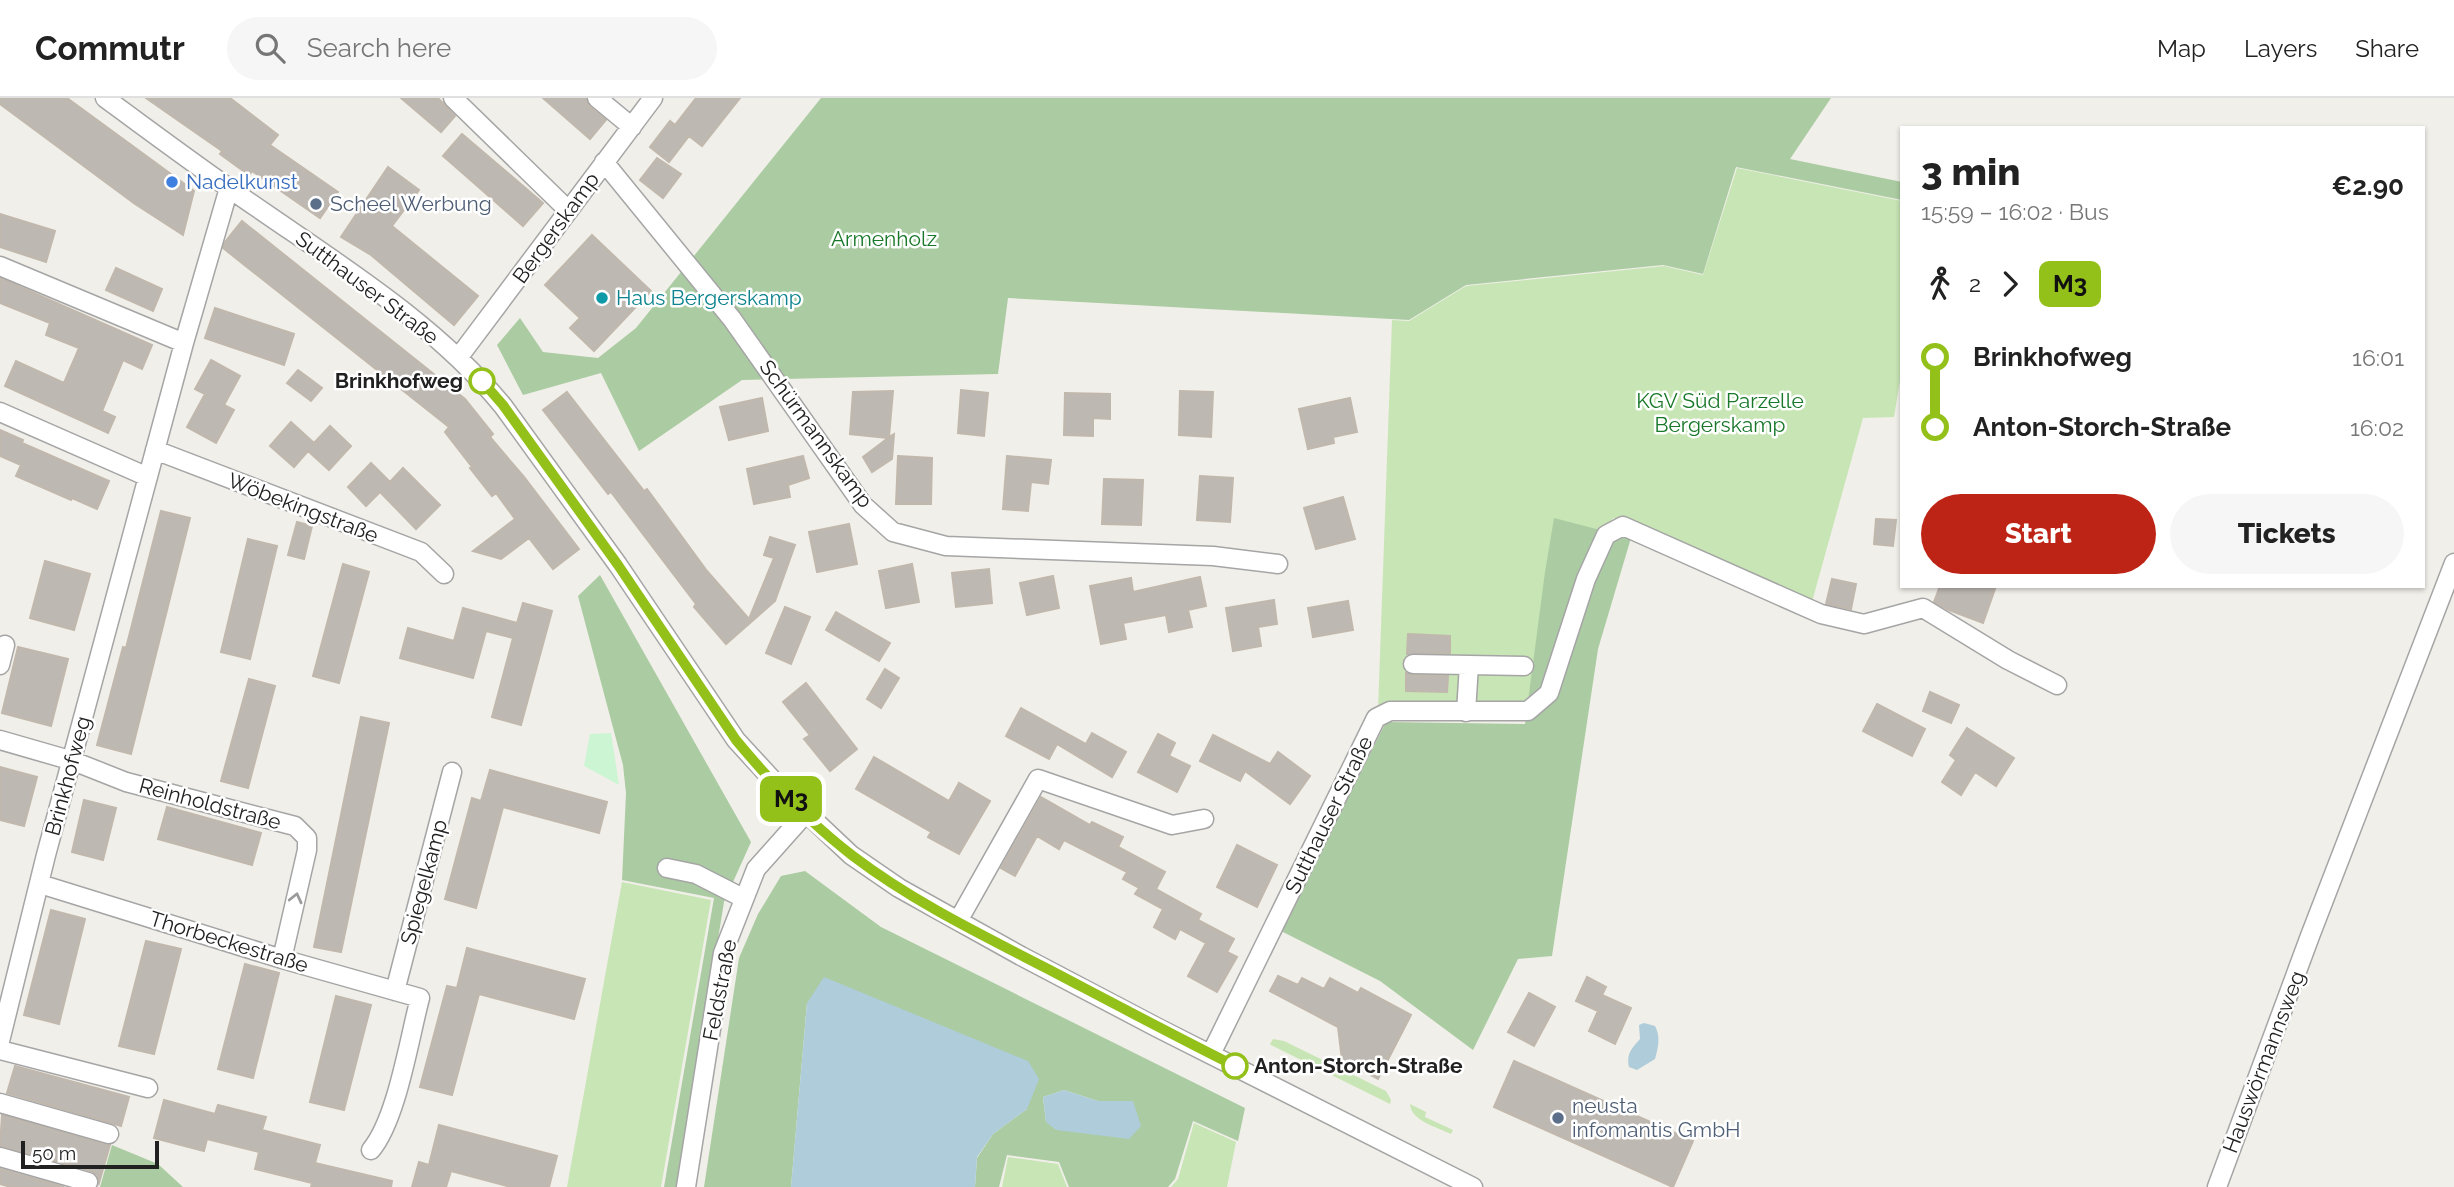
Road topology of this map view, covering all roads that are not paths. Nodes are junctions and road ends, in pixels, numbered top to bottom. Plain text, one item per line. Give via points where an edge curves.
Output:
1 (105, 98) edge
2 (453, 98) edge
3 (597, 98) edge
4 (653, 98) edge
5 (632, 127) junction
6 (604, 162) junction
7 (229, 188) junction
8 (568, 210) junction
9 (0, 266) edge
10 (184, 343) junction
11 (458, 358) junction
12 (0, 412) edge
13 (155, 450) junction
14 (148, 477) junction
15 (2454, 563) edge
16 (1278, 564) dead end
17 (444, 574) dead end
18 (5, 645) dead end
19 (1413, 664) dead end
20 (0, 665) edge
21 (1469, 665) junction
22 (1524, 666) dead end
23 (2057, 685) dead end
24 (1466, 712) junction
25 (0, 740) edge
26 (74, 761) junction
27 (452, 772) dead end
28 (805, 814) junction
29 (1203, 819) dead end
30 (667, 868) dead end
31 (40, 884) junction
32 (743, 898) junction
33 (958, 921) junction
34 (282, 959) junction
35 (395, 991) junction
36 (0, 1041) edge
37 (0, 1050) edge
38 (1211, 1054) junction
39 (148, 1088) dead end
40 (0, 1103) edge
41 (109, 1134) dead end
42 (371, 1150) dead end
43 (0, 1157) edge
44 (88, 1182) dead end
45 (685, 1187) edge
46 (1473, 1187) edge
47 (2217, 1187) edge

1 - 7 street, Sutthauser Straße
2 - 8 street
3 - 5 street
4 - 5 street, Bergerskamp
5 - 6 street, Bergerskamp
6 - 8 street, Bergerskamp
6 - 16 street, Schürmannskamp via 732,319 863,505 893,532 946,546 1213,556
7 - 10 street, Brinkhofweg
7 - 11 street, Sutthauser Straße via 350,271
8 - 11 street, Bergerskamp
9 - 10 street
10 - 13 street, Brinkhofweg
11 - 28 street, Sutthauser Straße via 503,405 736,740
12 - 14 street
13 - 14 street, Brinkhofweg
13 - 17 street, Wöbekingstraße via 421,552
14 - 26 street, Brinkhofweg
15 - 47 street, Hauswörmannsweg
18 - 20 street
19 - 21 street
21 - 22 street
21 - 24 street
23 - 24 street, Sutthauser Straße via 1923,608 1864,624 1821,614 1623,526 1605,535 1549,693 1528,711
24 - 38 street, Sutthauser Straße via 1390,712 1376,718
25 - 26 street, Reinholdstraße
26 - 31 street, Brinkhofweg
34 -> 26 street, Reinholdstraße via 307,838 295,827 125,782
27 - 35 street, Spiegelkamp
28 - 32 street, Feldstraße via 756,869
28 - 33 street, Sutthauser Straße via 851,855
29 - 33 street via 1172,825 1038,779
30 - 32 street via 696,874
31 - 34 street, Thorbeckestraße
31 - 36 street, Brinkhofweg
32 - 45 street, Feldstraße via 723,953
33 - 38 street, Sutthauser Straße
34 - 35 street, Thorbeckestraße
35 - 42 street, Thorbeckestraße via 420,998 392,1108
37 - 39 street
38 - 46 street, Sutthauser Straße
40 - 41 street
43 - 44 street

